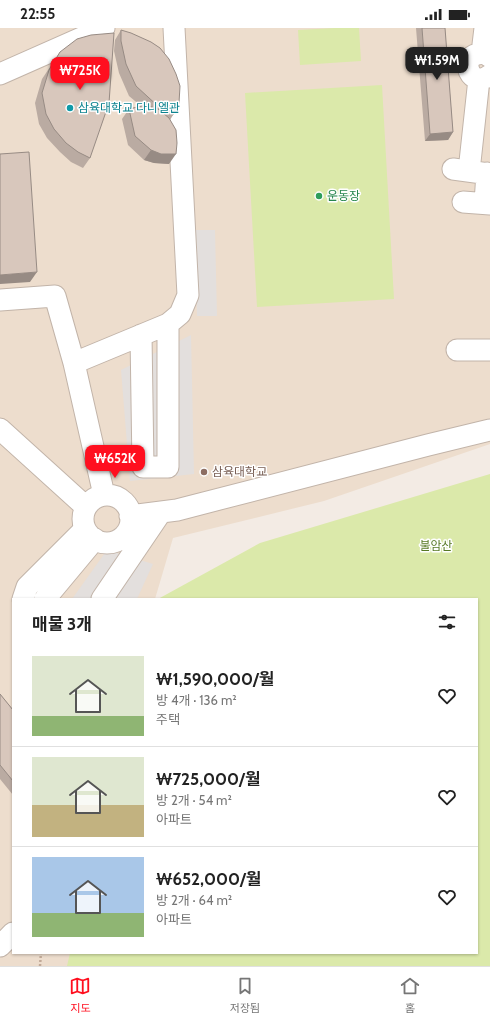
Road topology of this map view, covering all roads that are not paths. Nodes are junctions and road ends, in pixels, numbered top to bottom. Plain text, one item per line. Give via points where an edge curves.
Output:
1 (104, 28) edge
2 (174, 28) edge
3 (485, 28) edge
4 (486, 55) edge
5 (0, 74) edge
6 (485, 77) edge
7 (475, 172) edge
8 (463, 202) dead end
9 (488, 204) edge
10 (0, 300) edge
11 (168, 324) junction
12 (141, 335) junction
13 (457, 350) dead end
14 (490, 350) edge
15 (74, 363) junction
16 (0, 429) edge
17 (490, 430) edge
18 (104, 495) junction
19 (86, 507) junction
20 (161, 512) junction
21 (130, 516) junction
22 (90, 534) junction
23 (23, 598) edge
24 (46, 598) edge
25 (103, 598) edge
26 (12, 934) edge
27 (0, 946) edge

1 - 5 street
2 - 11 street via 188,295 180,314
3 - 4 street
4 - 6 street via 473,56 468,65 470,74
6 - 7 street
7 - 9 street
8 - 9 street
10 - 15 street via 55,296
11 - 12 street
11 - 12 street via 168,467 143,467
12 - 15 street
13 - 14 street
15 - 18 street
16 - 19 street
17 - 20 street
18 - 19 street via 97,497
18 - 21 street via 112,495 124,502
19 - 22 street via 83,521
20 - 21 street
20 - 25 street
21 - 22 street via 128,530 117,540 102,542
22 - 23 street via 27,587
22 - 24 street
26 - 27 street

